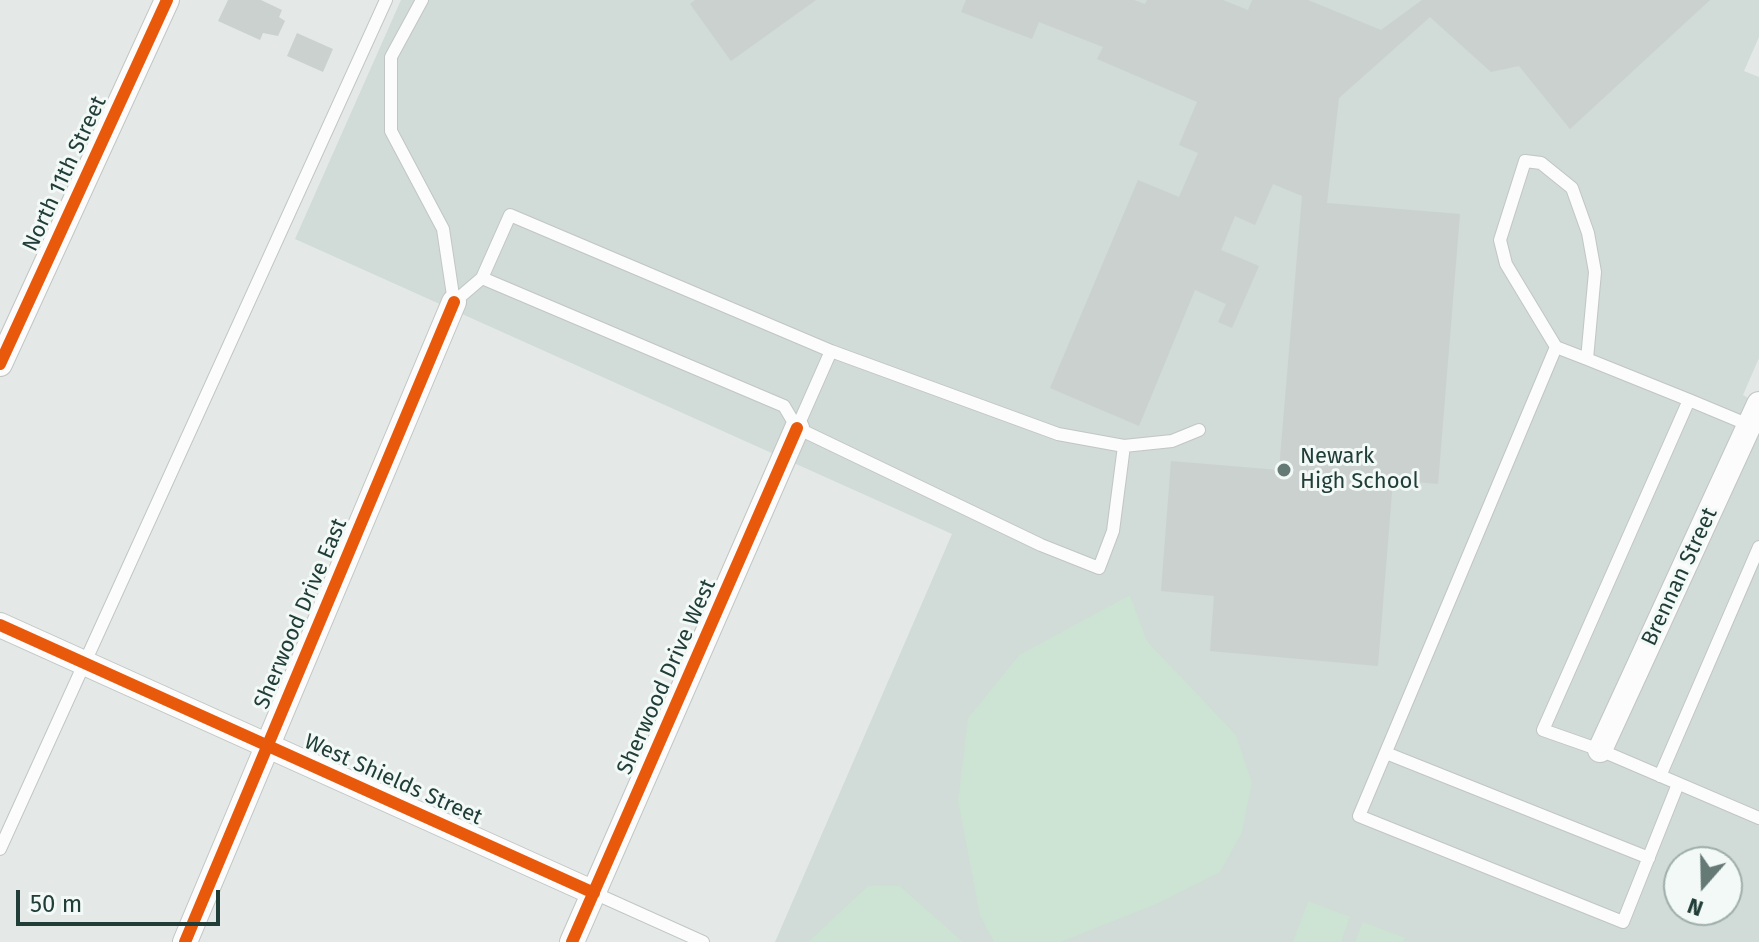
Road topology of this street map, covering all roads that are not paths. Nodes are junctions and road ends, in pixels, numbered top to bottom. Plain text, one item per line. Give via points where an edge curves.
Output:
1 (167, 0) edge
2 (386, 0) edge
3 (422, 0) edge
4 (482, 278) junction
5 (454, 302) junction
6 (1556, 347) junction
7 (831, 351) junction
8 (1587, 359) junction
9 (0, 364) edge
10 (1689, 400) junction
11 (1754, 414) edge
12 (797, 428) junction
13 (1199, 430) dead end
14 (1124, 446) junction
15 (1759, 547) edge
16 (0, 625) edge
17 (83, 662) junction
18 (267, 746) junction
19 (1600, 750) junction
20 (1386, 753) junction
21 (1660, 776) junction
22 (1678, 784) junction
23 (1759, 818) edge
24 (0, 849) edge
25 (1649, 858) junction
26 (594, 893) junction
27 (185, 942) edge
28 (572, 942) edge
29 (703, 942) edge

1 - 9 street, North 11th Street
2 - 17 lane
3 - 5 lane via 391,57 391,131 443,229
4 - 5 lane
4 - 7 lane via 510,215
4 - 12 lane via 784,406
5 - 18 street, Sherwood Drive East
6 - 8 lane
6 - 8 lane via 1506,264 1500,240 1525,161 1541,163 1572,188 1588,233 1595,272
6 - 20 lane
7 - 12 lane
7 - 14 lane via 1058,434
8 - 10 lane
10 - 11 lane
10 - 19 lane via 1543,730
11 - 19 street, Brennan Street
12 - 14 lane via 1099,568 1113,531
12 - 26 street, Sherwood Drive West
13 - 14 lane via 1172,441
15 - 21 lane
16 - 17 street, West Shields Street
17 - 18 street, West Shields Street
17 - 24 lane
18 - 26 street, West Shields Street
18 - 27 street, Sherwood Drive East
19 - 21 lane
20 - 25 lane
20 - 25 lane via 1359,816 1623,922
21 - 22 lane
22 - 23 lane
22 - 25 lane
26 - 28 street, Sherwood Drive West
26 - 29 lane

